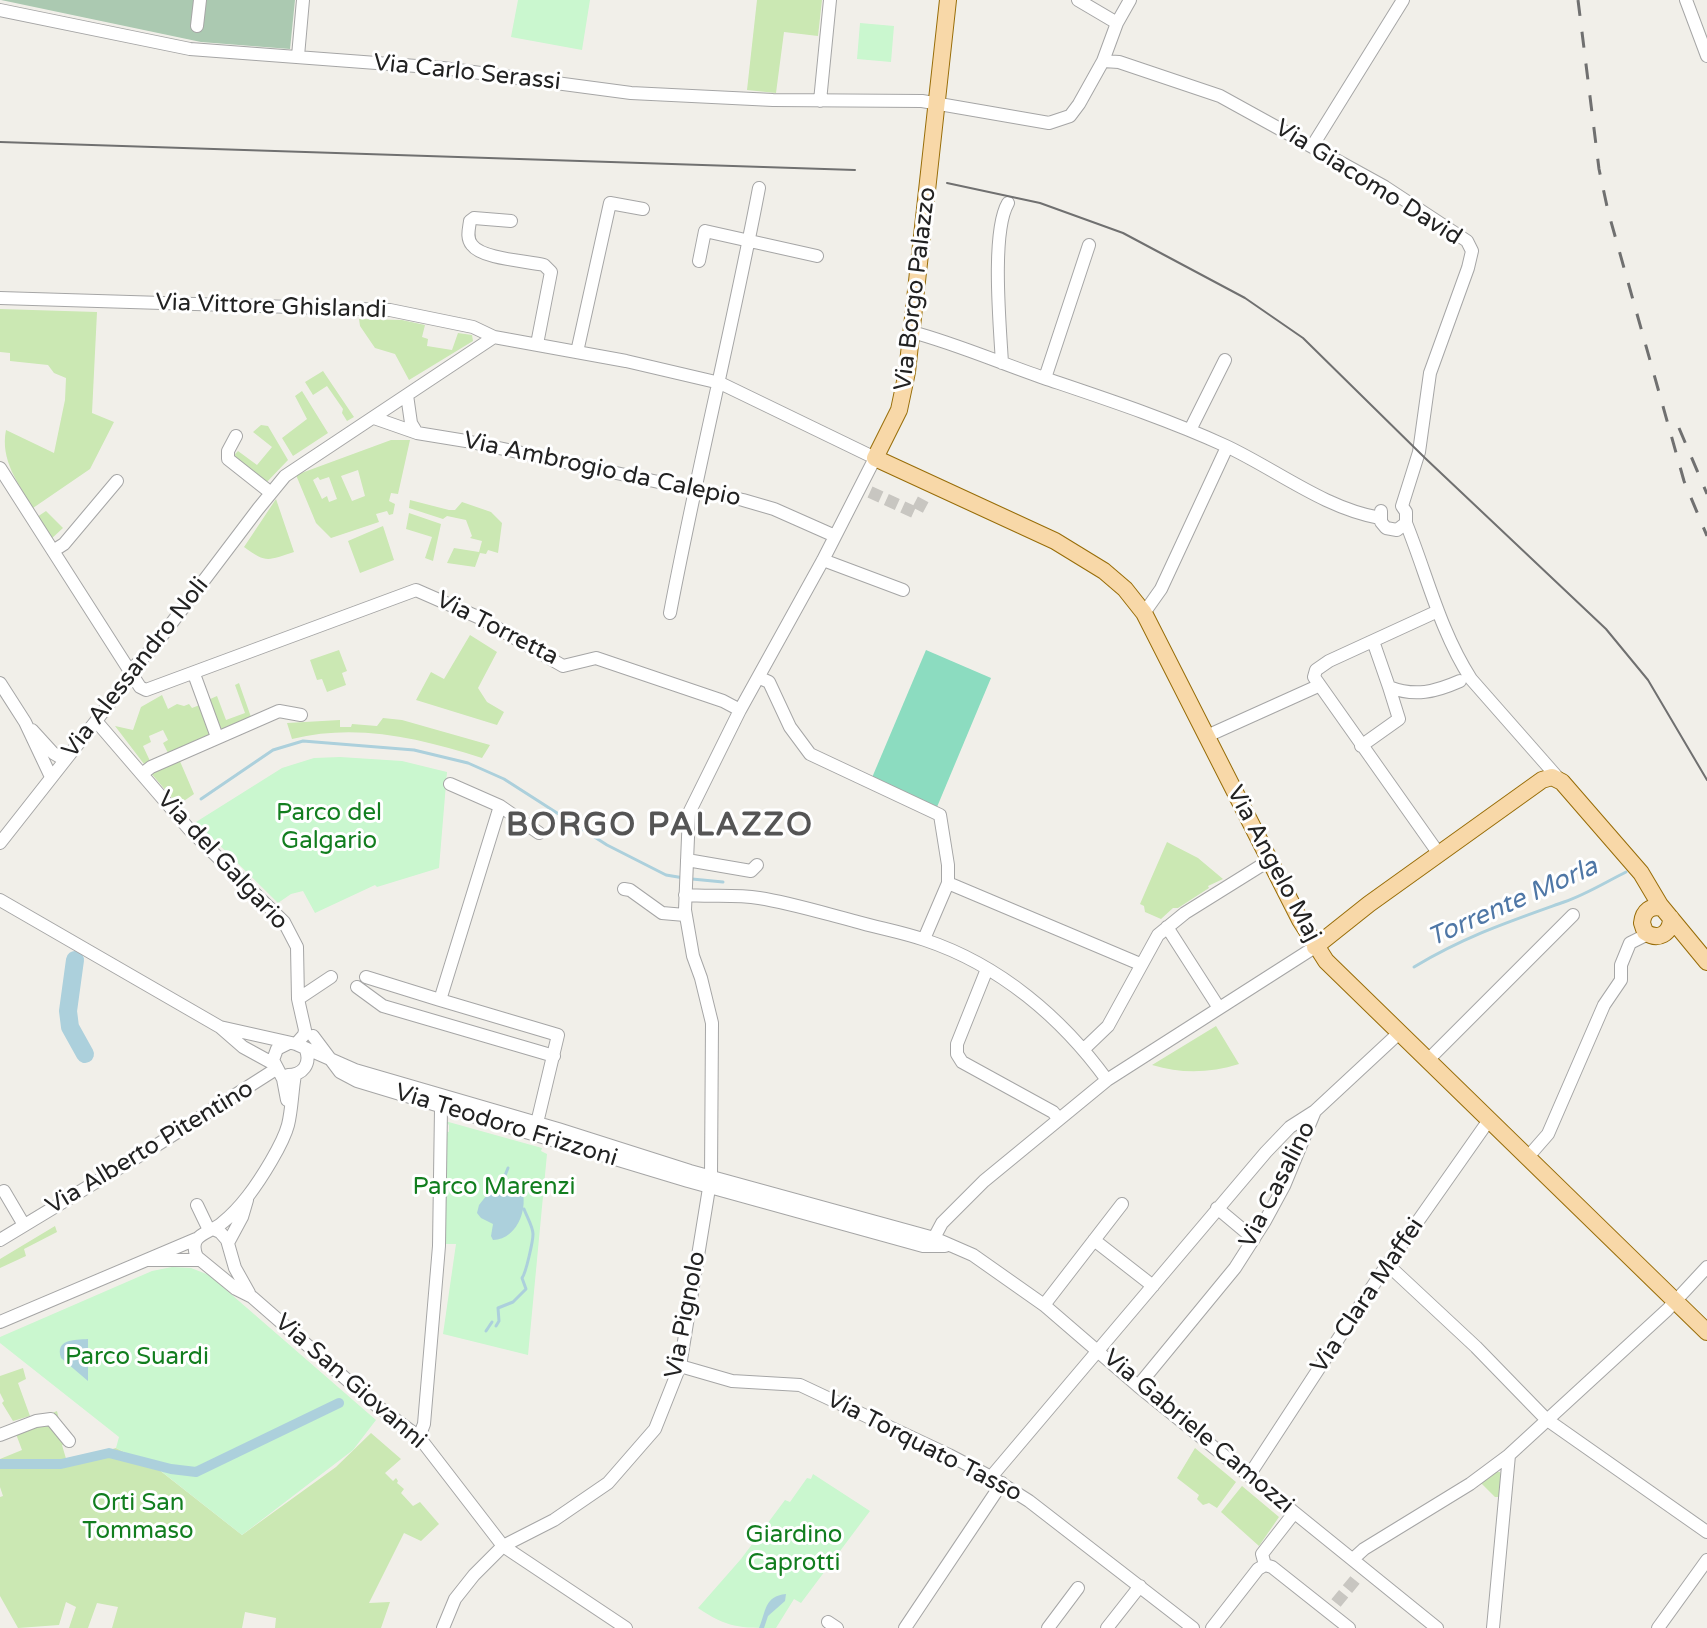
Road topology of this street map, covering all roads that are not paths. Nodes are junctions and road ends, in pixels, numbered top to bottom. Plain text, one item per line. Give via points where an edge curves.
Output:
1 (200, 0) edge
2 (303, 0) edge
3 (830, 0) edge
4 (948, 0) edge
5 (1078, 0) edge
6 (1130, 0) edge
7 (1403, 0) edge
8 (1686, 0) edge
9 (0, 10) edge
10 (1117, 23) junction
11 (197, 26) dead end
12 (298, 56) junction
13 (1707, 56) edge
14 (1103, 61) junction
15 (820, 101) junction
16 (938, 103) junction
17 (1313, 145) junction
18 (759, 188) dead end
19 (1008, 203) dead end
20 (643, 209) dead end
21 (511, 221) dead end
22 (749, 241) junction
23 (1089, 245) dead end
24 (817, 256) dead end
25 (699, 261) dead end
26 (0, 298) edge
27 (912, 332) junction
28 (494, 337) junction
29 (537, 344) junction
30 (577, 352) junction
31 (1225, 360) dead end
32 (1002, 363) junction
33 (1045, 378) junction
34 (720, 383) junction
35 (407, 395) junction
36 (374, 418) junction
37 (1190, 430) junction
38 (417, 433) junction
39 (236, 436) dead end
40 (1227, 447) junction
41 (875, 458) junction
42 (0, 468) edge
43 (117, 481) dead end
44 (694, 488) junction
45 (271, 493) junction
46 (1402, 506) junction
47 (1380, 514) junction
48 (1403, 526) junction
49 (835, 536) junction
50 (53, 551) junction
51 (823, 560) junction
52 (903, 590) dead end
53 (1438, 611) junction
54 (670, 613) dead end
55 (1144, 613) junction
56 (1373, 641) junction
57 (130, 671) junction
58 (194, 674) junction
59 (760, 678) junction
60 (1460, 681) dead end
61 (0, 683) edge
62 (1318, 686) junction
63 (1389, 687) junction
64 (740, 710) junction
65 (301, 715) dead end
66 (96, 721) junction
67 (25, 722) junction
68 (1207, 736) junction
69 (217, 737) junction
70 (1361, 746) junction
71 (65, 760) junction
72 (1549, 773) junction
73 (142, 774) junction
74 (51, 777) junction
75 (450, 784) dead end
76 (500, 806) junction
77 (539, 833) dead end
78 (0, 843) edge
79 (1439, 854) junction
80 (1270, 860) junction
81 (687, 863) junction
82 (757, 865) dead end
83 (948, 883) junction
84 (624, 889) dead end
85 (685, 893) junction
86 (0, 900) edge
87 (1667, 913) junction
88 (1355, 914) junction
89 (685, 915) junction
90 (1573, 915) dead end
91 (1300, 920) junction
92 (1167, 927) junction
93 (1648, 934) junction
94 (924, 939) junction
95 (1315, 947) junction
96 (1707, 962) edge
97 (1140, 964) junction
98 (987, 969) junction
99 (331, 977) dead end
100 (366, 977) dead end
101 (357, 987) dead end
102 (298, 999) junction
103 (440, 1000) junction
104 (1219, 1008) junction
105 (220, 1027) junction
106 (1399, 1033) junction
107 (313, 1036) junction
108 (296, 1046) junction
109 (1084, 1049) junction
110 (554, 1056) junction
111 (329, 1060) junction
112 (1428, 1060) junction
113 (307, 1065) junction
114 (277, 1069) junction
115 (295, 1075) junction
116 (1107, 1080) junction
117 (441, 1108) junction
118 (290, 1111) junction
119 (1315, 1111) junction
120 (1059, 1119) junction
121 (1489, 1120) junction
122 (538, 1121) junction
123 (713, 1154) joint
124 (1527, 1158) junction
125 (690, 1172) junction
126 (716, 1180) junction
127 (4, 1191) dead end
128 (248, 1196) junction
129 (1122, 1204) dead end
130 (197, 1205) dead end
131 (1217, 1208) junction
132 (24, 1225) junction
133 (211, 1230) junction
134 (896, 1237) junction
135 (934, 1238) junction
136 (196, 1239) junction
137 (1254, 1239) junction
138 (0, 1240) edge
139 (1094, 1240) junction
140 (923, 1246) junction
141 (952, 1246) junction
142 (229, 1247) junction
143 (146, 1260) junction
144 (203, 1262) junction
145 (1388, 1265) junction
146 (1707, 1267) edge
147 (1153, 1286) junction
148 (252, 1297) junction
149 (1674, 1300) junction
150 (1044, 1305) junction
151 (0, 1322) edge
152 (1707, 1332) edge
153 (1099, 1350) junction
154 (680, 1366) junction
155 (1138, 1386) junction
156 (1546, 1419) junction
157 (0, 1435) edge
158 (419, 1437) junction
159 (69, 1441) dead end
160 (1509, 1455) junction
161 (1250, 1474) junction
162 (997, 1480) junction
163 (1294, 1513) junction
164 (1707, 1532) edge
165 (503, 1546) junction
166 (1353, 1559) junction
167 (1707, 1560) edge
168 (1265, 1565) junction
169 (1365, 1568) junction
170 (1355, 1580) tunnel mouth
171 (1140, 1586) junction
172 (1078, 1588) dead end
173 (1662, 1627) edge
174 (443, 1628) edge
175 (626, 1628) edge
176 (905, 1628) edge
177 (1048, 1628) edge
178 (1107, 1628) edge
179 (1193, 1628) edge
180 (1212, 1628) edge
181 (1349, 1628) edge
182 (1437, 1628) edge
183 (1493, 1628) edge

1 - 11 street
2 - 12 street
3 - 15 street
4 - 16 main road, Via Borgo Palazzo
5 - 10 street
6 - 10 street
7 - 17 street
8 - 13 street
9 - 12 street, Via Carlo Serassi via 190,49
10 - 14 street
12 - 15 street, Via Carlo Serassi via 457,69 631,93
14 - 16 street, Via Carlo Serassi via 1070,116 1060,121
14 - 17 street, Via Giacomo David via 1220,96
15 - 16 street, Via Carlo Serassi
16 - 27 main road, Via Borgo Palazzo
17 - 46 street, Via Giacomo David via 1463,237 1472,251 1430,373 1419,452
18 - 22 street
19 - 32 street via 999,251
20 - 30 street via 610,203
21 - 29 street via 474,218 468,236 480,253 550,269
22 - 24 street
22 - 25 street via 705,231
22 - 34 street
23 - 33 street
26 - 28 street, Via Vittore Ghislandi via 390,310 473,327
27 - 32 street
27 - 41 main road, Via Borgo Palazzo via 899,410
28 - 29 street, Via Vittore Ghislandi
28 - 35 street, Via Alessandro Noli
29 - 30 street, Via Vittore Ghislandi
30 - 34 street, Via Vittore Ghislandi
31 - 37 street
32 - 33 street
33 - 37 street
34 - 41 street, Via Vittore Ghislandi
34 - 44 street
35 - 36 street, Via Alessandro Noli
35 - 38 street
36 - 38 street, Via Ambrogio da Calepio
36 - 45 street, Via Alessandro Noli via 285,476
37 - 40 street
38 - 44 street, Via Ambrogio da Calepio
39 - 45 street via 228,459
40 - 47 street via 1365,515
40 - 55 street via 1161,589
41 - 49 street, Via Borgo Palazzo
41 - 55 main road, Via Angelo Maj via 1068,548 1104,571
42 - 50 street
43 - 50 street
44 - 49 street, Via Ambrogio da Calepio via 785,514
44 - 54 street
45 - 57 street, Via Alessandro Noli
46 - 47 street via 1389,504
46 - 48 street
47 - 48 street via 1389,530
48 - 53 street
49 - 51 street, Via Borgo Palazzo
50 - 57 street
51 - 52 street
51 - 59 street, Via Borgo Palazzo
53 - 56 street
53 - 72 street via 1471,679
55 - 68 main road, Via Angelo Maj
56 - 62 street via 1316,670
56 - 63 street
57 - 58 street, Via Torretta via 146,690
57 - 66 street, Via Alessandro Noli
58 - 64 street, Via Torretta via 416,590 480,618 563,666 596,658
58 - 69 street
59 - 64 street, Via Borgo Palazzo
59 - 83 street via 769,682 790,727 810,754 940,815
60 - 63 street via 1407,694
61 - 67 street
62 - 68 street
62 - 70 street
63 - 70 street via 1399,719
64 - 81 street, Via Borgo Palazzo via 689,813
65 - 69 street, Via del Galgario via 279,711
66 - 71 street, Via Alessandro Noli
66 - 73 street, Via del Galgario
67 - 71 street
67 - 74 street
68 - 80 main road, Via Angelo Maj
69 - 73 street, Via del Galgario
70 - 79 street
71 - 74 street, Via Alessandro Noli
72 - 79 main road
72 - 87 main road via 1641,873
73 - 102 street, Via del Galgario via 189,829 284,922 297,947
74 - 78 street, Via Alessandro Noli
75 - 76 street
76 - 77 street
76 - 103 street
79 - 88 main road
80 - 91 main road, Via Angelo Maj
80 - 92 street
81 - 82 street via 751,871
81 - 85 street, Via Borgo Palazzo
83 - 94 street
83 - 97 street
84 - 89 street via 662,913
85 - 89 street, Via Borgo Palazzo
85 - 94 street via 757,898
86 - 105 street
87 - 93 main road via 1671,926 1665,934
87 - 93 main road via 1653,907 1643,915
87 - 96 main road
88 - 91 main road via 1327,924
88 - 95 main road
89 - 123 street, Via Borgo Palazzo via 712,1023
90 - 112 street
91 - 95 main road, Via Angelo Maj
92 - 97 street
92 - 104 street
93 - 124 street via 1630,943 1621,980 1604,1005 1548,1134
94 - 98 street
95 - 104 street
95 - 106 main road, Via Angelo Maj
97 - 109 street via 1105,1029
98 - 109 street via 1034,1000
98 - 120 street via 957,1054 962,1062
99 - 102 street
100 - 103 street
101 - 110 street via 383,1006
102 - 107 street, Via del Galgario
102 - 108 street, Via del Galgario via 305,1030
103 - 110 street via 558,1035
104 - 116 street
105 - 108 street, Via Teodoro Frizzoni
105 - 114 street
106 - 112 main road, Via Angelo Maj
106 - 119 street, Via Casalino
107 - 108 street
107 - 111 street, Via del Galgario
108 - 111 street, Via Teodoro Frizzoni
108 - 113 street, Via del Galgario
108 - 114 street via 276,1051
109 - 116 street
110 - 122 street
111 - 113 street
111 - 117 street, Via Teodoro Frizzoni via 349,1078
111 - 122 street, Via Teodoro Frizzoni
112 - 121 main road, Via Angelo Maj
113 - 115 street
114 - 115 street
114 - 118 street
114 - 132 street, Via Alberto Pitentino
115 - 118 street
116 - 120 street
117 - 125 street, Via Teodoro Frizzoni
117 - 158 street via 439,1246
118 - 128 street via 285,1134
119 - 131 street via 1290,1127
119 - 137 street, Via Casalino via 1284,1186
120 - 135 street via 984,1181
121 - 124 main road, Via Angelo Maj
121 - 145 street, Via Clara Maffei
122 - 125 street, Via Teodoro Frizzoni
123 - 126 street, Via Pignolo
124 - 149 main road, Via Angelo Maj
125 - 126 street
126 - 134 street, Via Gabriele Camozzi
126 - 135 street, Via Gabriele Camozzi via 924,1228
126 - 154 street, Via Pignolo
127 - 132 street, Via Alberto Pitentino
128 - 133 street
128 - 142 street
129 - 139 street
130 - 133 street
131 - 137 street
131 - 147 street
132 - 138 street, Via Alberto Pitentino
133 - 136 street
133 - 142 street, Via San Giovanni via 223,1234
134 - 135 street, Via Gabriele Camozzi
134 - 140 street, Via Gabriele Camozzi
135 - 140 street
135 - 141 street, Via Gabriele Camozzi
136 - 143 street
136 - 144 street via 194,1250
137 - 155 street, Via Casalino
139 - 147 street
139 - 150 street
140 - 141 street, Via Gabriele Camozzi
141 - 150 street, Via Gabriele Camozzi via 982,1260
142 - 144 street via 221,1262
142 - 148 street, Via San Giovanni
143 - 144 street
143 - 151 street
144 - 148 street, Via San Giovanni
145 - 156 street
145 - 161 street, Via Clara Maffei
146 - 149 street
147 - 153 street
148 - 158 street, Via San Giovanni
149 - 152 main road, Via Angelo Maj
149 - 156 street
150 - 153 street, Via Gabriele Camozzi
153 - 155 street, Via Gabriele Camozzi
153 - 162 street
154 - 162 street, Via Torquato Tasso via 732,1381 810,1389
154 - 165 street, Via Pignolo via 655,1429 616,1476 554,1520
155 - 161 street, Via Gabriele Camozzi
156 - 160 street
156 - 164 street
157 - 159 street via 51,1419
158 - 165 street, Via San Giovanni
160 - 166 street
160 - 183 street
161 - 163 street, Via Gabriele Camozzi
162 - 171 street, Via Torquato Tasso
162 - 176 street
163 - 166 street, Via Gabriele Camozzi
163 - 168 street via 1262,1554
165 - 174 street, Via Pignolo via 455,1599
165 - 175 street, Via San Giovanni
166 - 169 street, Via Gabriele Camozzi
167 - 173 street
168 - 180 street
168 - 181 street via 1332,1608
169 - 170 street
169 - 182 street, Via Gabriele Camozzi
171 - 178 street
171 - 179 street, Via Torquato Tasso
172 - 177 street

